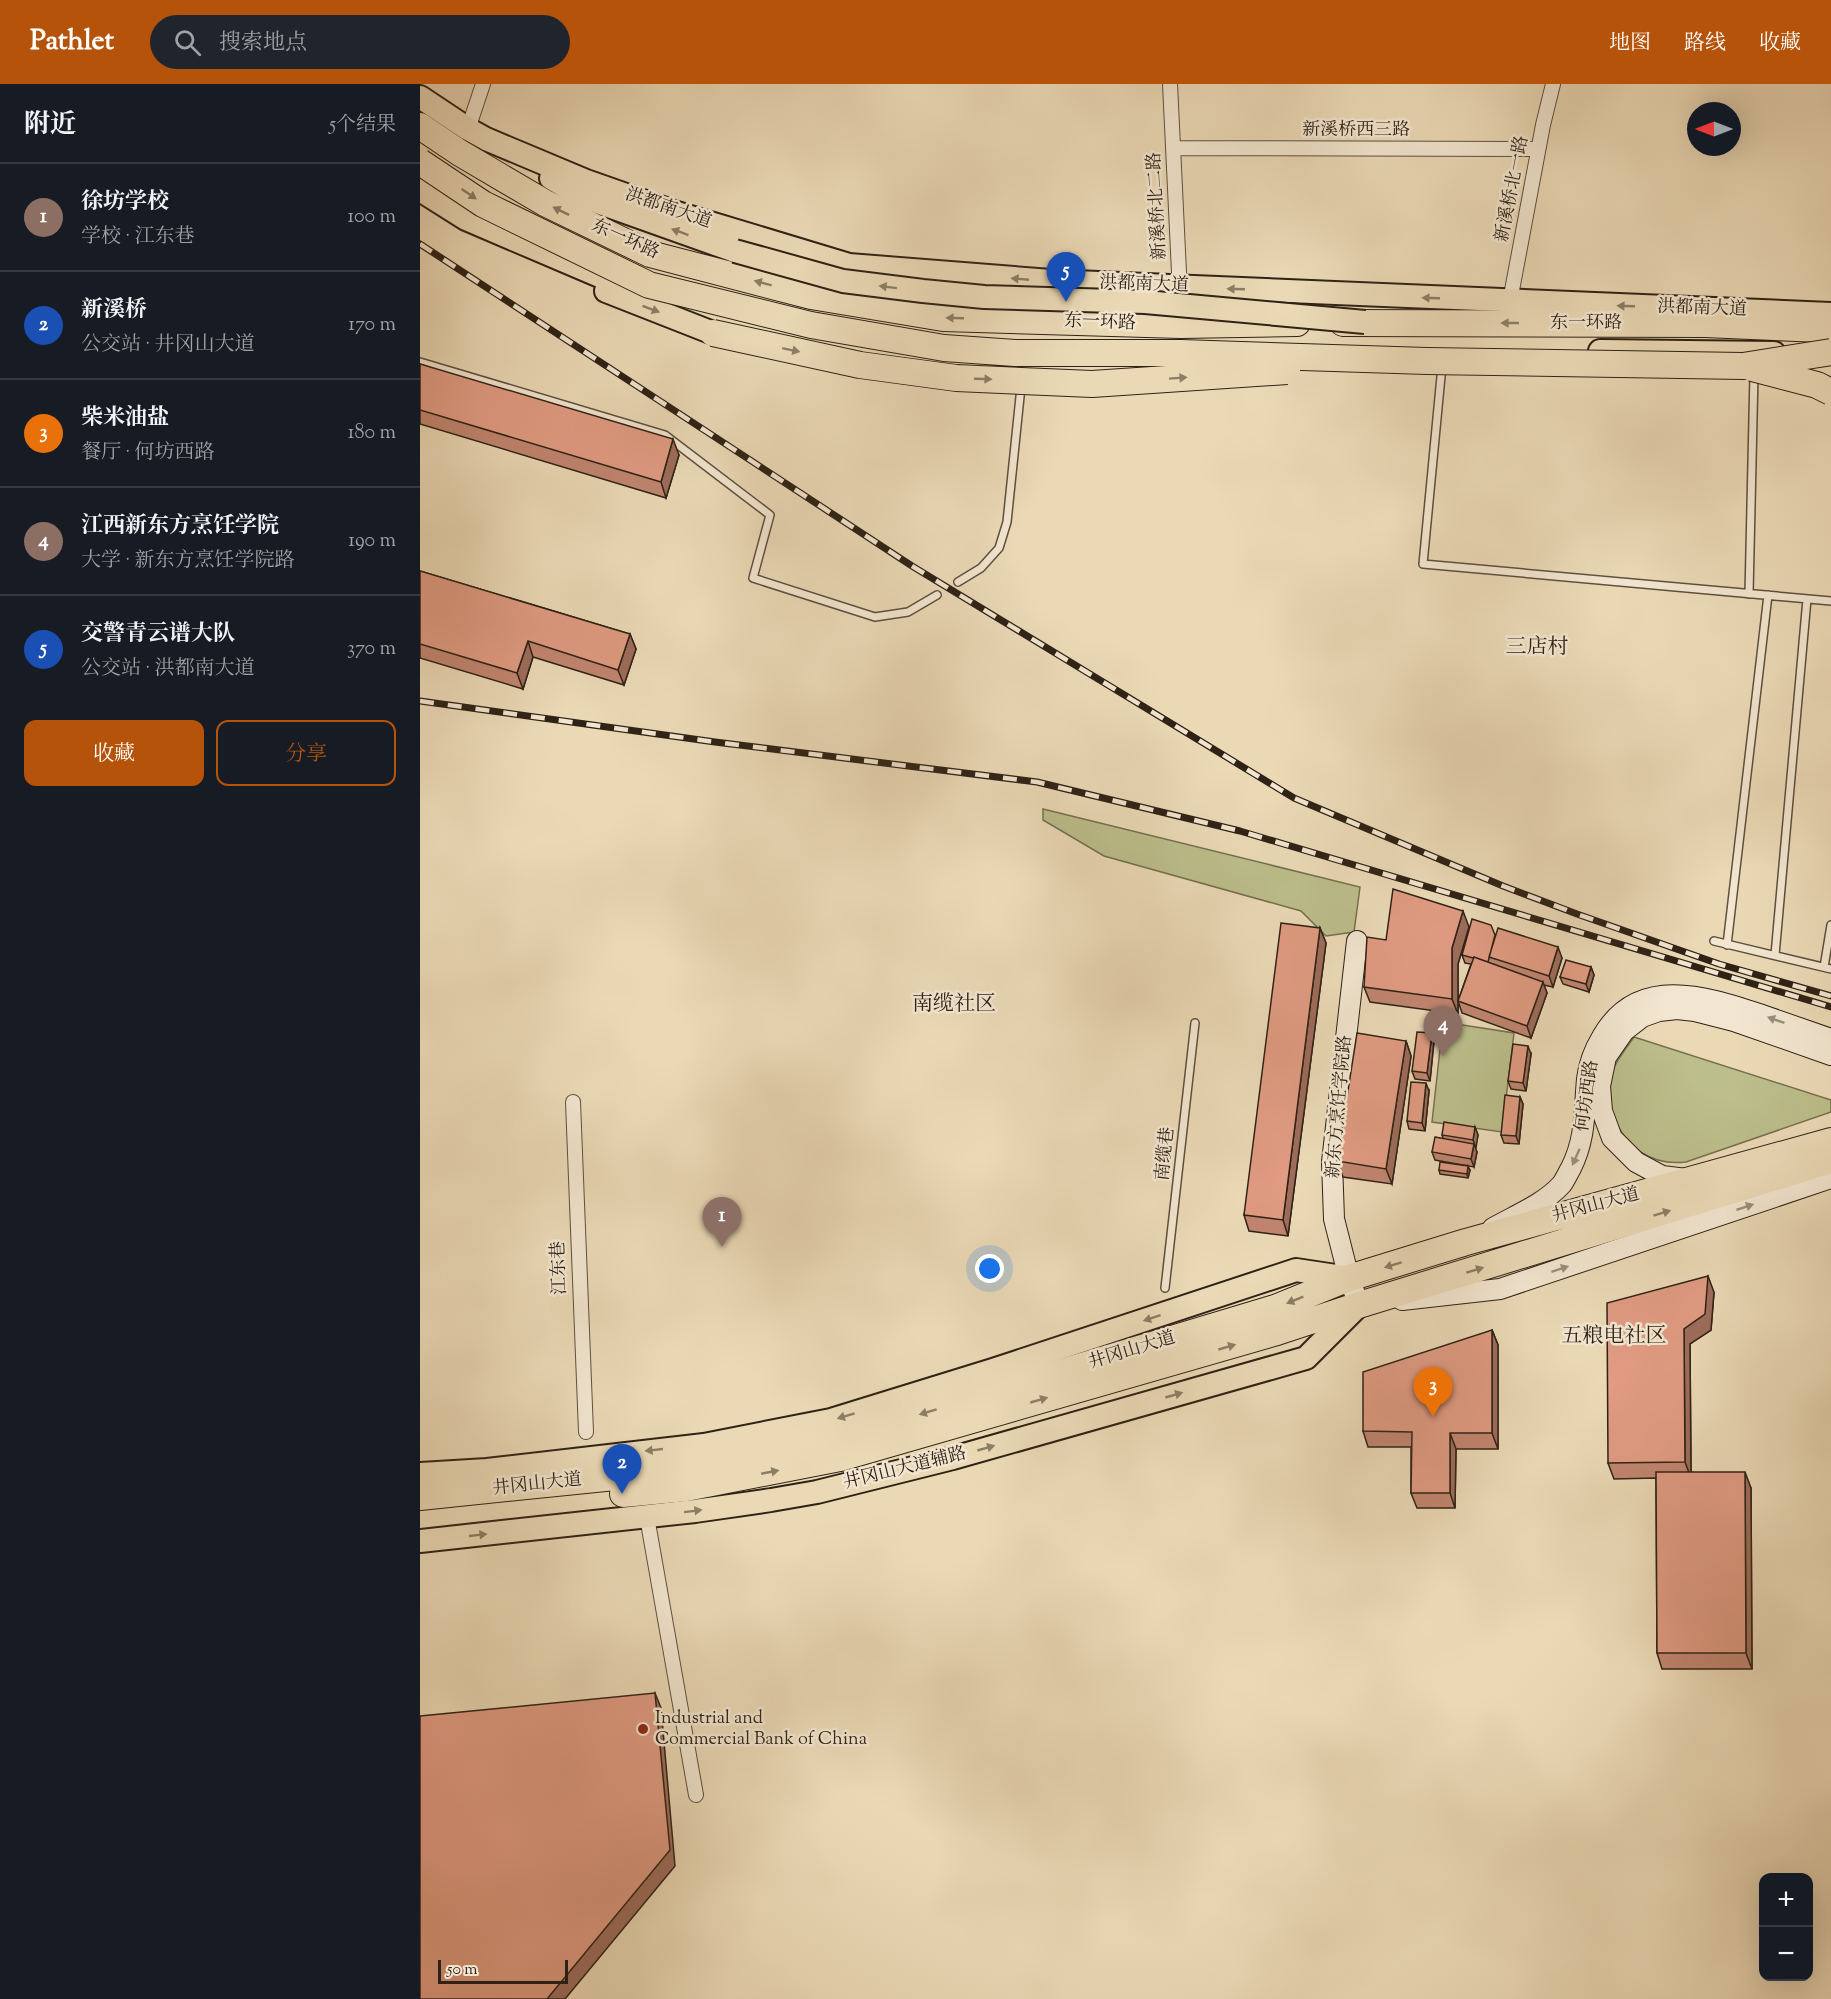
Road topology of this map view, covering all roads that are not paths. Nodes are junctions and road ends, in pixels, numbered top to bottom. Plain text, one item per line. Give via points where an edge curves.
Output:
1 (483, 84) edge
2 (1170, 84) edge
3 (1552, 84) edge
4 (420, 97) edge
5 (420, 126) edge
6 (477, 134) junction
7 (1173, 148) junction
8 (1538, 149) junction
9 (420, 162) edge
10 (420, 190) edge
11 (466, 219) junction
12 (1180, 287) junction
13 (1510, 301) junction
14 (1365, 322) junction
15 (1181, 325) junction
16 (713, 333) joint
17 (1829, 334) edge
18 (1435, 355) junction
19 (1749, 360) junction
20 (420, 362) edge
21 (1017, 364) junction
22 (1831, 392) edge
23 (958, 582) dead end
24 (1749, 594) junction
25 (936, 595) dead end
26 (1768, 595) junction
27 (1806, 599) junction
28 (1831, 601) edge
29 (1831, 925) edge
30 (1357, 941) dead end
31 (1714, 941) dead end
32 (1727, 945) junction
33 (1775, 956) junction
34 (1827, 968) edge
35 (1652, 1005) junction
36 (1195, 1023) dead end
37 (1618, 1026) junction
38 (1831, 1039) edge
39 (1831, 1056) edge
40 (573, 1102) dead end
41 (1831, 1141) edge
42 (1831, 1160) edge
43 (1831, 1178) edge
44 (1692, 1180) junction
45 (1466, 1242) junction
46 (1349, 1278) junction
47 (1165, 1288) dead end
48 (1359, 1305) junction
49 (585, 1432) dead end
50 (420, 1474) edge
51 (420, 1497) edge
52 (420, 1513) edge
53 (647, 1516) junction
54 (420, 1541) edge
55 (696, 1795) dead end

1 - 6 street
2 - 7 street, 新溪桥北二路
3 - 8 street, 新溪桥北一路
4 - 6 main road, 洪都南大道
15 -> 5 highway, 东一环路 via 943,318 811,296 650,254 545,203
12 -> 6 main road, 洪都南大道 via 1052,282 849,265 586,181
14 -> 6 main road, bridge via 1145,302 984,297 843,281 735,252 583,197
7 - 8 street, 新溪桥西三路
7 - 12 street, 新溪桥北二路
8 - 13 street, 新溪桥北一路
9 -> 21 highway, 东一环路, bridge via 483,204 649,285 811,325
10 - 11 main road
11 -> 16 main road via 619,297
11 - 18 main road via 609,280 827,335 977,343
13 -> 12 main road, 洪都南大道
12 - 15 street, 新溪桥北二路
17 -> 13 main road, 洪都南大道
14 - 15 highway, 东一环路, bridge
17 -> 14 highway, 东一环路 via 1705,324
16 -> 18 highway, bridge via 860,365 956,378 1081,384
17 - 19 highway, bridge
18 - 19 highway, 东一环路, bridge
18 - 21 highway, 东一环路, bridge via 1181,353
18 - 24 lane via 1423,564
19 - 22 highway, bridge
19 - 24 lane
20 - 25 lane via 665,435 770,515 753,578 875,616 908,612
21 - 23 lane via 1021,387 1004,531 999,548 981,567
24 - 26 lane
26 - 27 lane
26 - 32 lane
27 - 28 lane
27 - 33 lane
29 - 34 lane
30 - 46 main road, 新东方烹饪学院路 via 1332,1162 1334,1219
31 - 32 lane
32 - 33 lane
33 - 34 lane
35 - 37 main road, 何坊西路 via 1630,1007
38 -> 35 main road, 何坊西路 via 1704,997 1663,995
35 - 39 main road, 何坊西路 via 1734,1021
36 - 47 lane, 南缆巷
37 - 44 main road, 何坊西路 via 1600,1086 1602,1111 1612,1138 1636,1162 1662,1176
37 -> 45 main road, 何坊西路 via 1592,1054 1579,1152 1563,1183 1544,1200
40 - 49 street, 江东巷
41 - 44 highway, 井冈山大道
48 -> 42 highway, 井冈山大道
48 -> 43 main road via 1500,1289
44 - 45 highway, 井冈山大道
45 -> 46 highway, 井冈山大道
46 - 48 main road, 新东方烹饪学院路
46 -> 50 main road via 1296,1270 993,1370 831,1420 771,1433 704,1445
46 -> 51 highway, 井冈山大道 via 1275,1308 846,1437 684,1470
52 -> 48 highway, 井冈山大道 via 686,1488 840,1458
53 -> 48 main road, 井冈山大道辅路 via 817,1492 953,1458 1306,1358
54 -> 53 main road, 井冈山大道辅路
53 - 55 street

